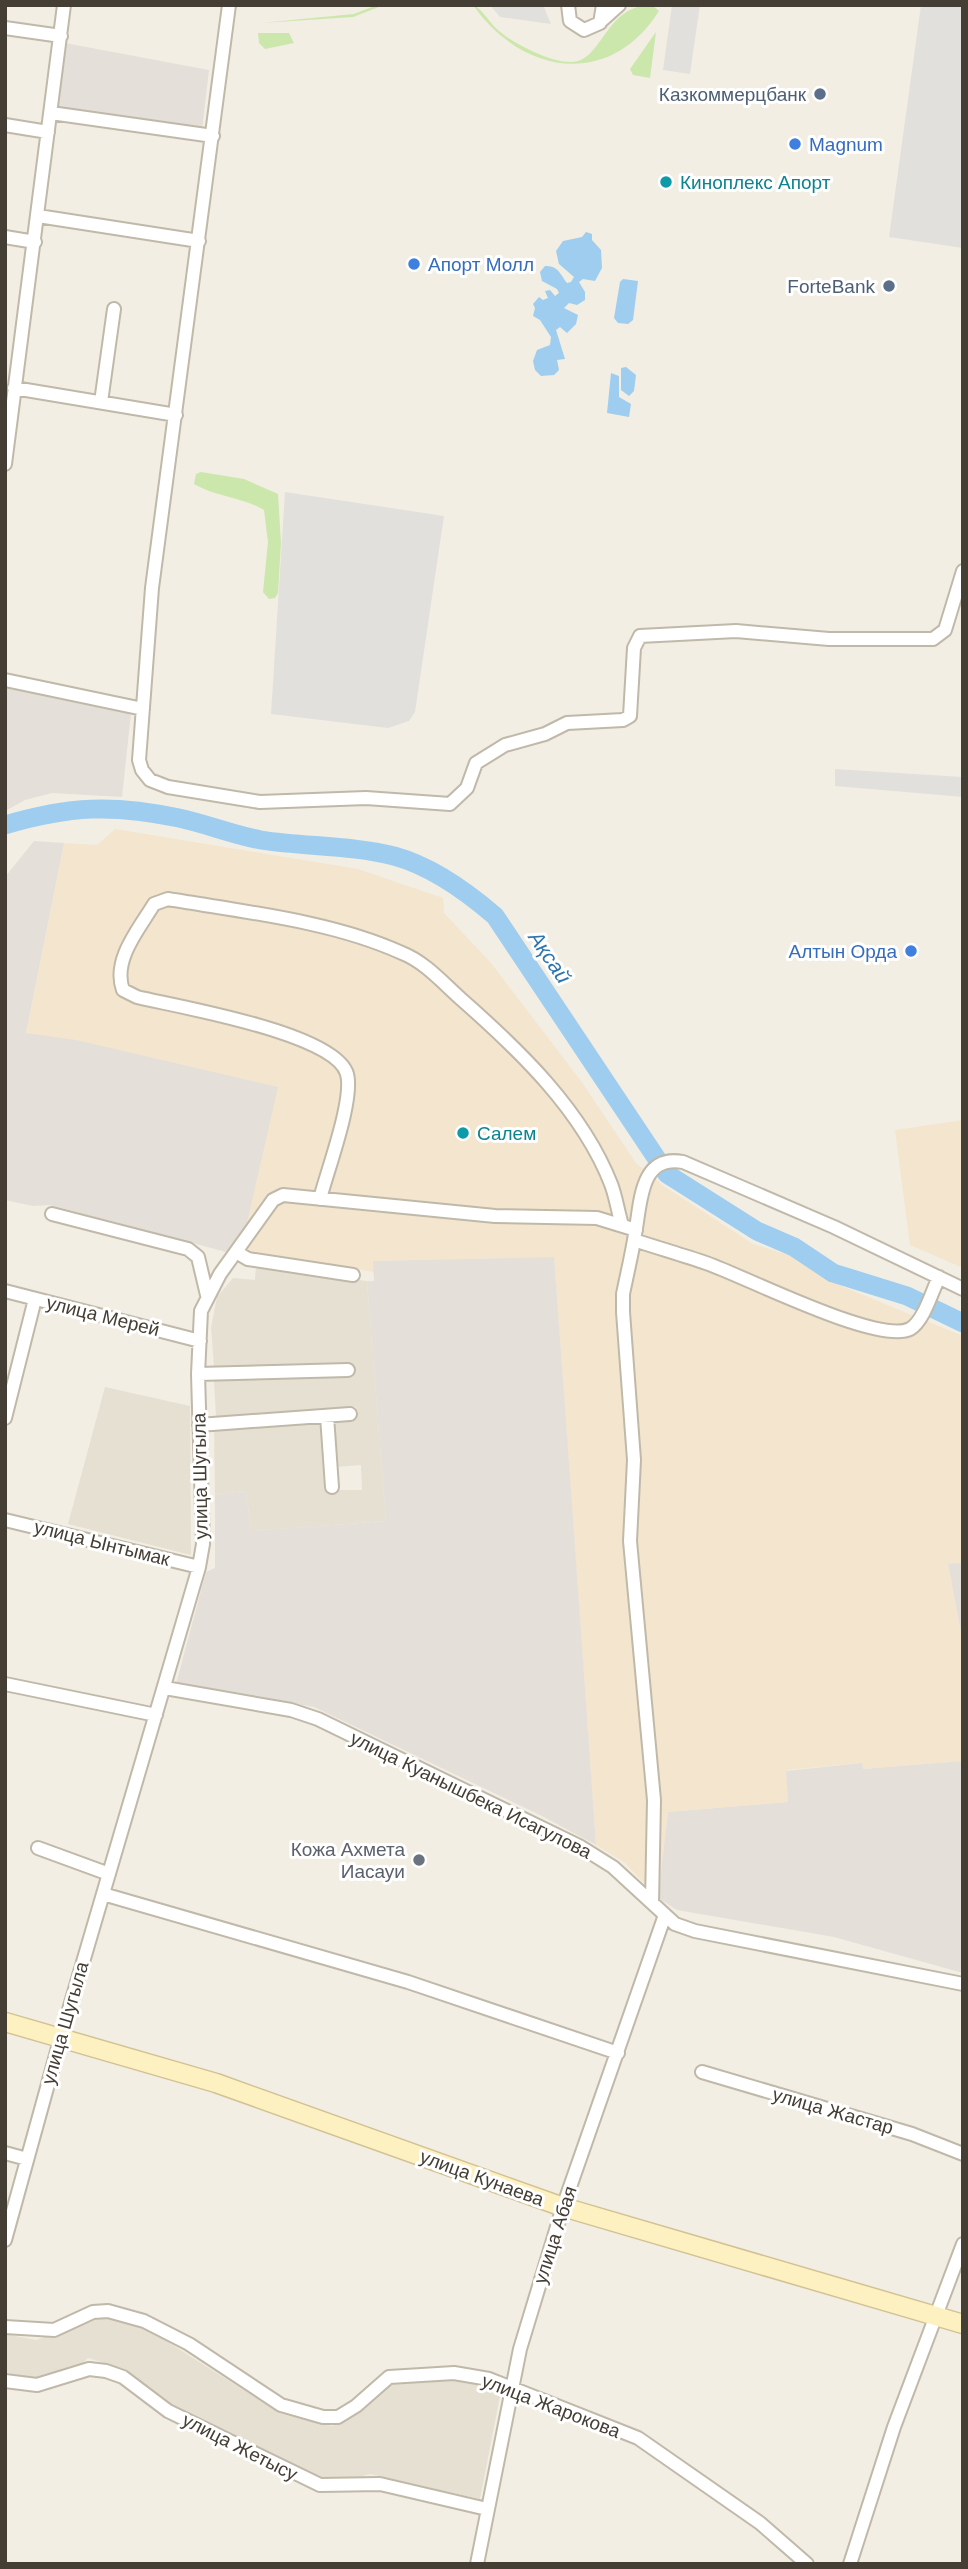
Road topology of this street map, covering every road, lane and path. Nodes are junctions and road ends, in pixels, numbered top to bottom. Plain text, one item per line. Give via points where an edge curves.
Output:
1 (64, 5) edge
2 (229, 5) edge
3 (568, 5) edge
4 (603, 5) edge
5 (619, 5) edge
6 (600, 23) junction
7 (5, 28) edge
8 (61, 36) junction
9 (51, 113) junction
10 (5, 125) edge
11 (48, 132) junction
12 (213, 136) junction
13 (38, 216) junction
14 (5, 237) edge
15 (199, 241) junction
16 (35, 242) junction
17 (114, 309) dead end
18 (12, 351) edge
19 (14, 388) junction
20 (101, 402) junction
21 (176, 415) junction
22 (5, 464) edge
23 (963, 571) edge
24 (5, 680) edge
25 (143, 709) junction
26 (320, 1199) junction
27 (52, 1214) dead end
28 (622, 1225) junction
29 (635, 1235) junction
30 (236, 1252) junction
31 (354, 1275) dead end
32 (939, 1277) junction
33 (963, 1289) edge
34 (5, 1291) edge
35 (207, 1295) junction
36 (35, 1299) junction
37 (200, 1341) junction
38 (348, 1370) dead end
39 (198, 1374) junction
40 (350, 1414) dead end
41 (327, 1416) junction
42 (5, 1418) edge
43 (199, 1424) junction
44 (332, 1487) dead end
45 (5, 1520) edge
46 (199, 1567) junction
47 (5, 1684) edge
48 (165, 1688) junction
49 (156, 1715) junction
50 (38, 1848) dead end
51 (109, 1874) junction
52 (103, 1894) junction
53 (652, 1903) junction
54 (665, 1915) junction
55 (963, 1984) edge
56 (5, 2022) edge
57 (61, 2037) junction
58 (618, 2053) junction
59 (702, 2073) dead end
60 (5, 2153) edge
61 (963, 2154) edge
62 (27, 2159) junction
63 (563, 2207) junction
64 (5, 2240) edge
65 (963, 2244) edge
66 (935, 2316) junction
67 (963, 2324) edge
68 (5, 2327) edge
69 (5, 2381) edge
70 (510, 2386) junction
71 (488, 2509) junction
72 (477, 2564) edge
73 (807, 2564) edge
74 (850, 2564) edge

1 - 8 street
2 - 12 street
3 - 6 street via 570,21 579,28 590,29
4 - 6 street
5 - 6 street
7 - 8 street
8 - 9 street
9 - 11 street
9 - 12 street
10 - 11 street
11 - 13 street
12 - 15 street
13 - 15 street
13 - 16 street
14 - 16 street
15 - 21 street
16 - 18 street
17 - 20 street
18 - 19 street
19 - 20 street
19 - 22 street
20 - 21 street
21 - 25 street via 152,587
23 - 25 street via 945,630 933,639 829,639 736,631 640,636 634,648 630,716 567,723 505,745 476,764 467,788 450,804 366,798 260,803 168,787 150,780 142,770
24 - 25 street
26 - 28 street, улица Шугыла via 495,1216 597,1218
26 - 28 street via 347,1098 341,1060 321,1046 274,1030 123,990 120,963 154,904 169,900 274,917 376,942 418,961 475,1011 569,1110 612,1185
26 - 30 street, улица Шугыла via 283,1195 273,1200
27 - 35 street via 188,1249 198,1257
28 - 29 street, улица Шугыла
29 - 32 street, улица Шугыла via 827,1314 897,1331 917,1322
29 - 32 street via 642,1186 658,1165 671,1160 834,1227
29 - 53 street via 623,1294 634,1460 630,1541 654,1800
30 - 31 street via 248,1259
30 - 35 street, улица Шугыла
32 - 33 street
34 - 36 street, улица Мерей
35 - 37 street, улица Шугыла via 201,1311
36 - 37 street, улица Мерей
36 - 42 street
37 - 39 street, улица Шугыла
38 - 39 street
39 - 43 street, улица Шугыла
40 - 41 street
41 - 43 street
41 - 44 street
43 - 46 street, улица Шугыла via 203,1544
45 - 46 street, улица Ынтымак
46 - 48 street, улица Шугыла
47 - 49 street
48 - 49 street, улица Шугыла
48 - 53 street, улица Куанышбека Исагулова via 318,1719 581,1847 613,1867
49 - 51 street, улица Шугыла
50 - 51 street
51 - 52 street, улица Шугыла
52 - 57 street, улица Шугыла
52 - 58 street via 408,1982
53 - 54 street, улица Куанышбека Исагулова
54 - 55 street, улица Куанышбека Исагулова via 695,1931
54 - 58 street, улица Абая
56 - 57 main road, улица Кунаева
57 - 62 street, улица Шугыла
57 - 63 main road, улица Кунаева via 216,2083
58 - 63 street, улица Абая
59 - 61 street, улица Жастар via 912,2134
60 - 62 street
62 - 64 street, улица Шугыла
63 - 66 main road, улица Кунаева
63 - 70 street, улица Абая
65 - 66 street
66 - 67 main road, улица Кунаева
66 - 74 street
68 - 70 street, улица Жарокова via 54,2330 93,2312 108,2311 144,2321 189,2344 281,2405 323,2417 338,2417 389,2377 407,2374 454,2373
69 - 71 street, улица Жетысу via 37,2385 89,2369 106,2371 123,2377 168,2411 320,2485 380,2484
70 - 71 street, улица Абая
70 - 73 street, улица Жарокова via 638,2438 760,2523
71 - 72 street, улица Абая

